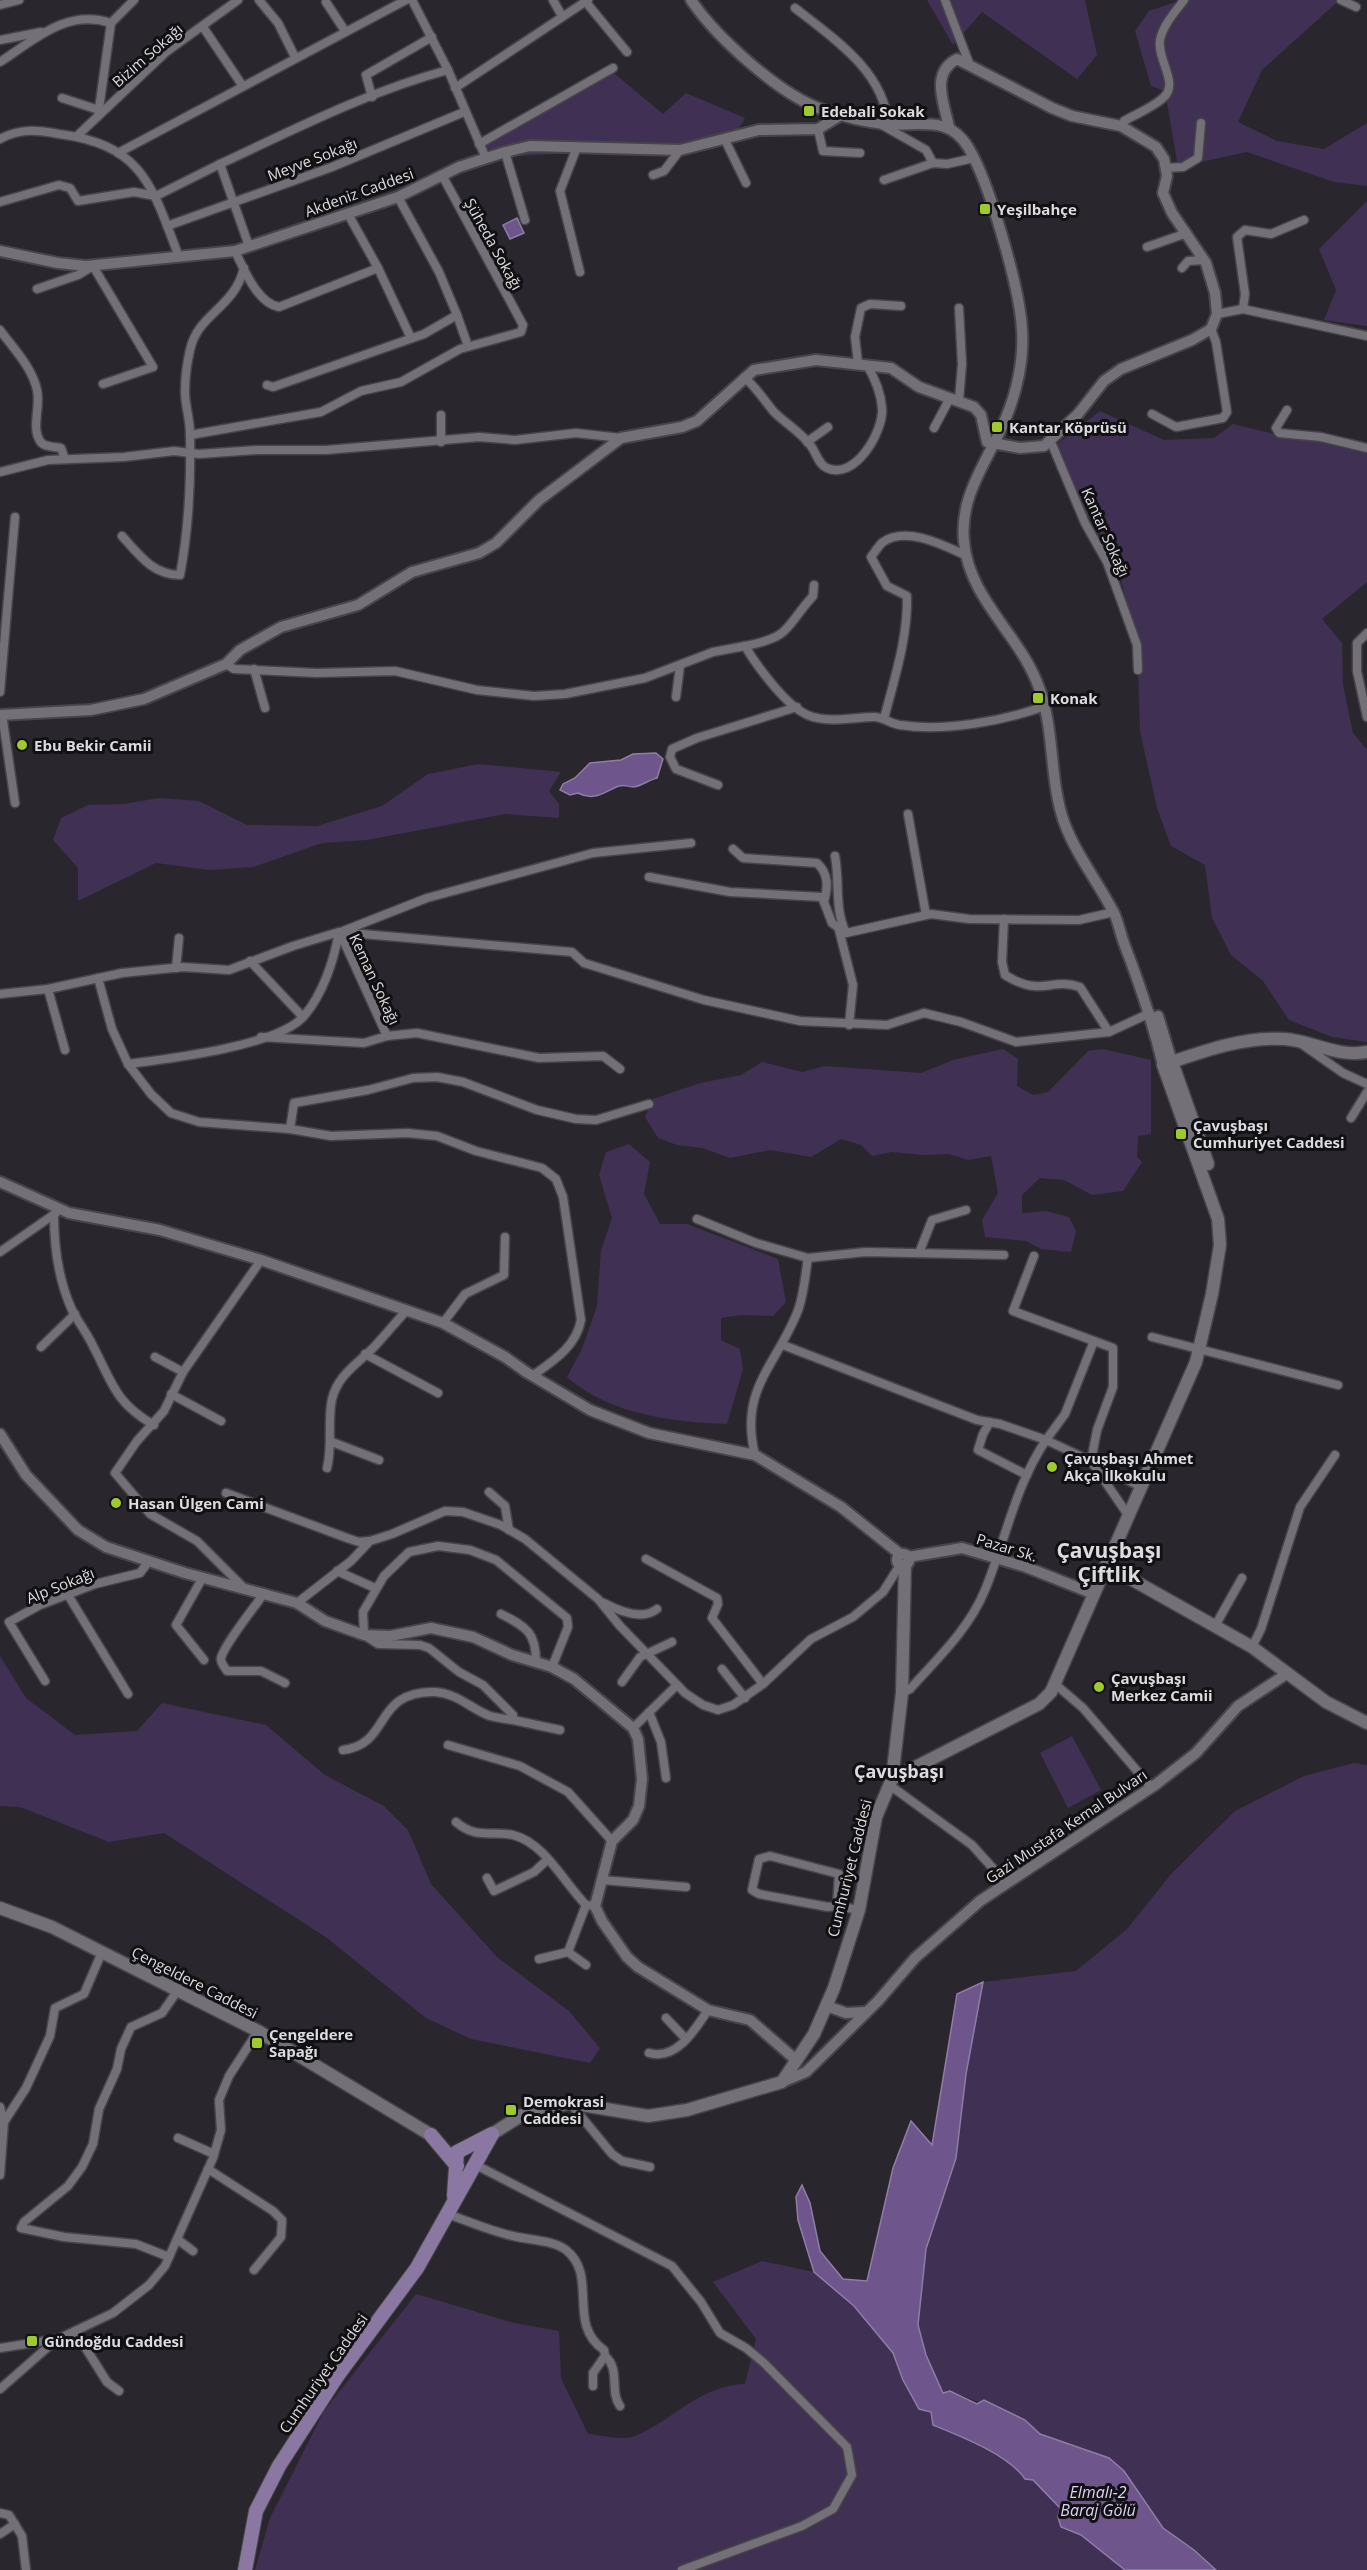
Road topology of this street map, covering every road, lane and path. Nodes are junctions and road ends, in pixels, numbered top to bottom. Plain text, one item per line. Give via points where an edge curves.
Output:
1 (18, 0) edge
2 (134, 0) edge
3 (238, 0) edge
4 (259, 0) edge
5 (406, 0) edge
6 (412, 0) edge
7 (553, 0) edge
8 (691, 0) edge
9 (945, 0) edge
10 (1184, 0) edge
11 (1341, 0) edge
12 (587, 1) edge
13 (326, 2) dead end
14 (0, 5) edge
15 (795, 8) dead end
16 (1356, 8) dead end
17 (562, 16) junction
18 (111, 22) junction
19 (203, 27) junction
20 (46, 31) junction
21 (345, 31) junction
22 (432, 37) junction
23 (0, 40) edge
24 (627, 52) dead end
25 (295, 57) junction
26 (0, 62) edge
27 (969, 63) junction
28 (613, 68) dead end
29 (448, 70) junction
30 (242, 85) junction
31 (455, 88) junction
32 (372, 97) junction
33 (62, 98) dead end
34 (464, 112) junction
35 (98, 113) junction
36 (841, 115) junction
37 (883, 123) junction
38 (1201, 123) dead end
39 (1121, 126) junction
40 (950, 127) junction
41 (818, 129) junction
42 (77, 136) junction
43 (0, 139) edge
44 (725, 140) junction
45 (478, 144) junction
46 (578, 147) junction
47 (680, 150) junction
48 (506, 152) junction
49 (118, 153) junction
50 (860, 153) dead end
51 (485, 156) junction
52 (974, 158) junction
53 (933, 163) junction
54 (220, 164) junction
55 (1166, 168) junction
56 (653, 175) dead end
57 (442, 176) junction
58 (884, 180) dead end
59 (746, 183) dead end
60 (156, 196) junction
61 (398, 197) junction
62 (0, 202) edge
63 (234, 202) junction
64 (348, 214) junction
65 (525, 220) dead end
66 (1304, 220) dead end
67 (167, 226) junction
68 (1187, 234) junction
69 (249, 246) junction
70 (1147, 247) dead end
71 (0, 251) edge
72 (235, 251) junction
73 (179, 257) junction
74 (1204, 260) junction
75 (93, 266) junction
76 (244, 268) junction
77 (378, 268) junction
78 (1182, 268) dead end
79 (580, 272) dead end
80 (38, 289) dead end
81 (901, 306) dead end
82 (959, 308) dead end
83 (1243, 309) junction
84 (1217, 314) junction
85 (457, 315) junction
86 (1211, 329) junction
87 (0, 330) edge
88 (1367, 336) edge
89 (411, 339) junction
90 (468, 346) junction
91 (862, 364) junction
92 (744, 376) junction
93 (103, 384) dead end
94 (267, 385) dead end
95 (955, 399) junction
96 (1287, 410) dead end
97 (1152, 414) dead end
98 (441, 415) dead end
99 (828, 427) dead end
100 (934, 428) dead end
101 (190, 435) junction
102 (621, 438) junction
103 (441, 442) junction
104 (807, 442) junction
105 (1052, 442) junction
106 (993, 444) junction
107 (1367, 448) edge
108 (190, 453) junction
109 (65, 459) junction
110 (0, 472) edge
111 (15, 517) dead end
112 (122, 536) dead end
113 (965, 555) junction
114 (814, 585) dead end
115 (1367, 633) edge
116 (745, 646) junction
117 (226, 664) junction
118 (680, 666) junction
119 (254, 669) junction
120 (1138, 670) dead end
121 (0, 692) edge
122 (676, 698) dead end
123 (1045, 706) junction
124 (265, 708) dead end
125 (796, 708) junction
126 (1, 715) edge
127 (1367, 717) edge
128 (884, 719) junction
129 (718, 785) dead end
130 (15, 804) dead end
131 (908, 814) dead end
132 (691, 843) dead end
133 (733, 849) dead end
134 (835, 856) dead end
135 (649, 877) dead end
136 (824, 902) junction
137 (926, 915) junction
138 (1116, 917) junction
139 (1004, 919) junction
140 (843, 931) junction
141 (339, 932) junction
142 (179, 938) dead end
143 (250, 962) junction
144 (176, 968) junction
145 (98, 978) junction
146 (48, 989) junction
147 (0, 994) edge
148 (1150, 1013) junction
149 (303, 1017) junction
150 (849, 1025) junction
151 (1109, 1032) junction
152 (387, 1036) junction
153 (261, 1037) junction
154 (1297, 1041) junction
155 (65, 1050) dead end
156 (1367, 1052) edge
157 (1168, 1063) junction
158 (128, 1064) junction
159 (620, 1069) dead end
160 (1367, 1084) edge
161 (1367, 1092) edge
162 (649, 1104) dead end
163 (1351, 1118) dead end
164 (290, 1129) junction
165 (0, 1182) edge
166 (966, 1210) dead end
167 (58, 1212) junction
168 (697, 1218) dead end
169 (504, 1237) dead end
170 (0, 1252) edge
171 (919, 1253) junction
172 (1004, 1255) dead end
173 (1034, 1256) dead end
174 (808, 1258) junction
175 (261, 1260) junction
176 (406, 1311) junction
177 (75, 1314) junction
178 (443, 1323) junction
179 (1152, 1337) dead end
180 (1094, 1341) junction
181 (783, 1345) junction
182 (41, 1347) dead end
183 (1199, 1351) junction
184 (365, 1354) junction
185 (155, 1358) dead end
186 (183, 1372) junction
187 (532, 1376) junction
188 (1338, 1385) dead end
189 (438, 1393) dead end
190 (171, 1394) junction
191 (221, 1421) dead end
192 (990, 1422) junction
193 (154, 1425) junction
194 (0, 1434) edge
195 (1046, 1440) junction
196 (332, 1442) junction
197 (755, 1455) junction
198 (1335, 1455) dead end
199 (379, 1460) dead end
200 (1091, 1461) junction
201 (327, 1468) dead end
202 (1026, 1475) junction
203 (1141, 1488) junction
204 (489, 1492) dead end
205 (226, 1493) dead end
206 (1128, 1515) junction
207 (509, 1530) junction
208 (369, 1541) junction
209 (995, 1558) junction
210 (646, 1559) dead end
211 (903, 1560) junction
212 (149, 1561) junction
213 (1106, 1565) junction
214 (337, 1571) junction
215 (203, 1577) junction
216 (1242, 1578) dead end
217 (244, 1588) junction
218 (375, 1588) junction
219 (264, 1593) junction
220 (1094, 1594) junction
221 (68, 1595) junction
222 (598, 1599) junction
223 (297, 1603) junction
224 (657, 1609) dead end
225 (501, 1614) dead end
226 (1215, 1626) junction
227 (364, 1635) junction
228 (672, 1642) dead end
229 (1252, 1647) junction
230 (648, 1653) junction
231 (204, 1660) dead end
232 (536, 1662) junction
233 (552, 1667) junction
234 (722, 1669) dead end
235 (1288, 1673) junction
236 (45, 1682) dead end
237 (622, 1682) dead end
238 (285, 1683) dead end
239 (677, 1684) junction
240 (763, 1684) junction
241 (1055, 1684) junction
242 (902, 1693) junction
243 (128, 1694) dead end
244 (745, 1698) junction
245 (649, 1712) junction
246 (513, 1720) junction
247 (1367, 1723) edge
248 (633, 1728) junction
249 (560, 1730) dead end
250 (448, 1745) dead end
251 (343, 1750) dead end
252 (666, 1778) dead end
253 (890, 1781) junction
254 (1151, 1787) junction
255 (456, 1822) dead end
256 (612, 1841) junction
257 (548, 1860) junction
258 (487, 1878) dead end
259 (602, 1880) junction
260 (1007, 1884) junction
261 (686, 1887) dead end
262 (590, 1906) junction
263 (837, 1906) junction
264 (0, 1908) edge
265 (859, 1910) junction
266 (102, 1952) junction
267 (568, 1952) junction
268 (540, 1959) dead end
269 (586, 1965) dead end
270 (178, 1989) junction
271 (827, 2006) junction
272 (708, 2010) junction
273 (867, 2012) junction
274 (666, 2018) dead end
275 (258, 2031) junction
276 (686, 2039) junction
277 (649, 2053) dead end
278 (796, 2061) junction
279 (782, 2082) junction
280 (570, 2103) junction
281 (0, 2107) edge
282 (4, 2122) junction
283 (492, 2134) junction
284 (431, 2135) junction
285 (178, 2138) dead end
286 (466, 2148) junction
287 (214, 2154) junction
288 (1, 2158) edge
289 (455, 2162) junction
290 (474, 2164) junction
291 (650, 2167) dead end
292 (208, 2169) junction
293 (0, 2175) edge
294 (450, 2209) junction
295 (177, 2239) junction
296 (193, 2251) dead end
297 (169, 2257) junction
298 (254, 2270) dead end
299 (75, 2331) junction
300 (58, 2339) junction
301 (0, 2348) edge
302 (605, 2356) junction
303 (593, 2386) dead end
304 (0, 2389) edge
305 (118, 2391) dead end
306 (620, 2406) dead end
307 (0, 2513) edge
308 (15, 2524) junction
309 (0, 2534) edge
310 (26, 2570) edge
311 (245, 2570) edge
312 (682, 2570) edge

1 - 14 street
2 - 18 street
3 - 19 street, Bizim Sokağı
4 - 25 street via 278,23
5 - 21 street
6 - 22 street
7 - 17 street
8 - 36 street via 713,27 777,85 805,102
9 - 27 street
10 - 39 street via 1163,30 1160,42 1161,60 1170,85 1165,97
11 - 16 street
12 - 17 street
12 - 24 street
13 - 21 street
15 - 37 street via 851,53 869,75 887,109
17 - 31 street
18 - 20 street via 69,20
18 - 35 street
19 - 30 street
19 - 35 street, Bizim Sokağı via 166,52
20 - 23 street
20 - 26 street
21 - 25 street
22 - 29 street
22 - 32 street via 366,75
25 - 30 street
27 - 39 street via 1072,116
27 - 40 street via 957,59 946,65 939,77
28 - 45 street
29 - 31 street
29 - 32 street
30 - 49 street
31 - 34 street
32 - 54 street
33 - 35 street
34 - 45 street
34 - 63 street, Meyve Sokağı via 332,167
35 - 42 street, Bizim Sokağı
36 - 37 street
36 - 41 street
37 - 40 street
37 - 53 street via 926,150
38 - 55 street via 1198,158 1183,167
39 - 55 street via 1156,147
40 - 52 street
41 - 44 street, Akdeniz Caddesi via 759,130
41 - 50 street via 823,151
42 - 43 street via 33,130 14,131
42 - 49 street
44 - 47 street, Akdeniz Caddesi
44 - 59 street
45 - 51 street
46 - 47 street, Akdeniz Caddesi
46 - 48 street, Akdeniz Caddesi via 530,146
46 - 79 street via 560,191
47 - 56 street via 664,171
48 - 51 street, Akdeniz Caddesi
48 - 65 street
49 - 60 street via 128,159
51 - 57 street, Akdeniz Caddesi
52 - 53 street
52 - 106 street via 998,225 1022,330 1021,362 1012,399
53 - 58 street
54 - 60 street
54 - 63 street
55 - 68 street via 1163,193
57 - 61 street, Akdeniz Caddesi
57 - 90 street, Şüheda Sokağı via 523,325 519,333
60 - 62 street via 134,192 78,201 70,188 58,185
60 - 67 street
61 - 64 street, Akdeniz Caddesi
61 - 85 street via 439,272
63 - 67 street, Meyve Sokağı
63 - 69 street
64 - 69 street, Akdeniz Caddesi
64 - 77 street
66 - 83 street via 1271,234 1245,230 1237,237 1245,294
67 - 73 street
68 - 70 street
68 - 74 street
69 - 72 street, Akdeniz Caddesi
71 - 75 street, Akdeniz Caddesi
72 - 73 street, Akdeniz Caddesi
72 - 76 street
73 - 75 street, Akdeniz Caddesi
74 - 78 street via 1188,261
74 - 84 street
75 - 80 street
75 - 93 street via 153,367
76 - 77 street via 262,298 279,307
76 - 101 street via 222,308 195,330 184,393
77 - 89 street
81 - 91 street via 870,304 861,308 855,337
82 - 95 street
83 - 84 street
83 - 88 street
84 - 86 street
85 - 89 street
85 - 90 street
86 - 97 street via 1227,412 1223,418 1176,427
86 - 105 street via 1121,369 1104,381
87 - 109 street via 34,380 40,441 61,448
89 - 94 street via 273,387
90 - 101 street via 401,382 361,391 321,412
91 - 92 street via 816,360 754,370
91 - 95 street via 891,368 919,387
91 - 104 street via 878,392 882,410 879,430 870,445 848,467 837,470 822,465
92 - 102 street via 697,421
92 - 104 street via 772,410
95 - 100 street
95 - 106 street via 978,411 985,439
96 - 107 street via 1276,428 1279,433 1321,437
98 - 103 street
99 - 104 street
101 - 108 street
102 - 103 street via 576,433
102 - 117 street via 539,500 496,543 479,553 412,572 358,605 281,627 240,650
103 - 108 street
105 - 106 street via 1020,448
105 - 120 street, Kantar Sokağı via 1085,524 1107,562 1137,645
106 - 113 street via 968,496 963,524
108 - 109 street
108 - 112 street via 187,534 180,575 156,571
109 - 110 street via 38,461
111 - 121 street
113 - 123 street via 980,593 1030,666
113 - 128 street via 935,542 901,535 883,542 871,557 887,586 907,596 908,618
114 - 116 street via 813,596 783,634
115 - 127 street via 1357,643 1357,671
116 - 118 street via 713,652
116 - 125 street
117 - 119 street via 234,669
117 - 126 street via 144,699 91,710
118 - 119 street via 618,684 534,696 477,690 395,671 317,673
118 - 122 street
119 - 124 street
123 - 128 street via 983,722 924,726 899,725
123 - 138 street via 1065,823
125 - 128 street via 818,718
125 - 129 street via 672,749 670,757 676,769
126 - 130 street
131 - 137 street
132 - 141 street via 592,853 427,897
133 - 136 street via 743,858 817,863 824,869 828,887
134 - 140 street via 840,879 838,918
135 - 136 street via 730,892 822,897
136 - 140 street via 832,923
137 - 139 street
137 - 140 street
138 - 139 street
138 - 148 street
138 - 157 street via 1127,930
139 - 151 street via 1005,975 1033,988 1070,983 1080,987
140 - 150 street via 853,985
141 - 143 street
141 - 149 street via 334,963
141 - 150 street via 572,952 584,963 704,1000 800,1021
141 - 152 street, Keman Sokağı
142 - 144 street
143 - 144 street via 229,969
143 - 149 street
144 - 145 street
145 - 146 street
145 - 158 street via 112,1029
146 - 147 street
146 - 155 street
148 - 151 street
148 - 157 street
149 - 153 street
150 - 151 street via 886,1025 924,1013 1016,1042
152 - 153 street via 363,1043
152 - 159 street via 417,1033 539,1058 603,1056
153 - 158 street via 227,1049
154 - 156 main road via 1330,1051
154 - 157 main road via 1252,1039
154 - 160 street
157 - 183 main road via 1218,1219 1220,1245
158 - 164 street via 160,1105 183,1119
161 - 163 street
162 - 164 street via 602,1118 576,1119 537,1110 463,1082 424,1077 294,1103
164 - 187 street via 342,1136 428,1134 533,1165 556,1179 563,1197 580,1329 566,1349
165 - 167 street
166 - 171 street via 932,1220
167 - 170 street
167 - 175 street via 160,1230
167 - 177 street via 54,1252
168 - 174 street via 756,1243
169 - 178 street via 504,1275 465,1294
171 - 172 street
171 - 174 street via 865,1252
173 - 180 street via 1013,1311
174 - 181 street via 798,1310
175 - 176 street
175 - 186 street
176 - 178 street
176 - 184 street
177 - 182 street
177 - 193 street via 110,1385 140,1417
178 - 187 street via 505,1356
179 - 183 street
180 - 195 street via 1065,1414
180 - 200 street via 1113,1348 1113,1387 1097,1430
181 - 192 street
181 - 197 street via 760,1379 753,1402 750,1434
183 - 188 street
183 - 203 main road
184 - 189 street
184 - 196 street via 347,1371 334,1392 330,1408
185 - 186 street
186 - 190 street
187 - 197 street via 590,1410 649,1433
190 - 191 street
190 - 193 street
192 - 195 street
192 - 202 street via 978,1450
193 - 217 street via 137,1441 115,1473 150,1514 197,1542
194 - 212 street via 26,1475 78,1530 106,1547
195 - 200 street
195 - 202 street
196 - 199 street
196 - 201 street
197 - 211 street via 841,1507
198 - 229 street via 1300,1507
200 - 203 street
200 - 206 street
202 - 209 street
203 - 206 main road
204 - 207 street via 505,1506
205 - 208 street via 353,1540
206 - 213 main road
207 - 208 street via 463,1512 445,1510
207 - 222 street
208 - 214 street
209 - 211 street, Pazar Sk. via 962,1548
209 - 220 street, Pazar Sk.
209 - 242 street via 967,1625 910,1689
210 - 240 street via 717,1598 712,1618
211 - 240 street via 883,1592 853,1617 811,1639
211 - 242 main road, Cumhuriyet Caddesi
212 - 215 street
212 - 221 street, Alp Sokağı via 140,1572
213 - 220 main road
213 - 226 main road
214 - 218 street
214 - 223 street
215 - 217 street
215 - 231 street via 176,1625
216 - 226 street
217 - 219 street
218 - 227 street via 363,1612
218 - 233 street via 409,1552 453,1546 485,1555 517,1575 567,1618
219 - 223 street
219 - 238 street via 221,1659 222,1664 227,1671 261,1671
220 - 241 main road
221 - 236 street, Alp Sokağı via 9,1622
221 - 243 street
222 - 224 street via 625,1614 651,1613
222 - 230 street
223 - 227 street via 325,1621
225 - 232 street via 530,1632 536,1643
226 - 229 main road
227 - 232 street via 390,1636 431,1629 473,1637
227 - 246 street via 378,1644 429,1648 483,1685 513,1715
228 - 230 street
229 - 235 main road
230 - 237 street via 640,1657
230 - 239 street
232 - 233 street
233 - 248 street via 574,1679
234 - 244 street
235 - 247 main road via 1326,1702
235 - 254 street, Gazi Mustafa Kemal Bulvarı via 1238,1706 1196,1753
239 - 244 street via 703,1705 718,1710
239 - 245 street
240 - 244 street
241 - 253 main road via 1039,1704
241 - 254 street via 1083,1708
242 - 253 main road, Cumhuriyet Caddesi
245 - 248 street
245 - 252 street via 661,1742
246 - 249 street
246 - 251 street via 489,1715 446,1694 413,1695 392,1705 376,1732 358,1748
248 - 256 street via 638,1739 642,1779 639,1806 633,1820
250 - 256 street via 520,1766 568,1792
253 - 260 street via 972,1845
253 - 265 main road, Cumhuriyet Caddesi via 876,1817
254 - 260 street, Gazi Mustafa Kemal Bulvarı
255 - 257 street via 481,1835 514,1835 537,1848
256 - 259 street
257 - 258 street via 534,1872 494,1891
257 - 262 street
259 - 261 street
259 - 262 street
260 - 273 street, Gazi Mustafa Kemal Bulvarı via 980,1901 915,1958
262 - 267 street
262 - 272 street via 638,1967
263 - 263 street via 759,1894 753,1890 759,1858 770,1856 839,1874
263 - 265 street
264 - 266 main road, Çengeldere Caddesi
265 - 271 main road, Cumhuriyet Caddesi
266 - 270 main road, Çengeldere Caddesi
266 - 282 street via 84,1994 55,2008 50,2036 26,2088
267 - 268 street
267 - 269 street
270 - 275 main road, Çengeldere Caddesi
270 - 297 street via 162,2013 131,2027 99,2109 93,2144 82,2167 68,2186 21,2228 136,2244
271 - 273 street via 857,2015
271 - 278 main road, Cumhuriyet Caddesi
272 - 276 street
272 - 278 street via 750,2020
273 - 279 street, Gazi Mustafa Kemal Bulvarı via 806,2072
274 - 276 street
275 - 284 main road, Çengeldere Caddesi
275 - 287 street via 229,2076 219,2100 221,2130
276 - 277 street via 668,2054
278 - 279 main road, Cumhuriyet Caddesi
279 - 280 main road via 687,2110 648,2116
280 - 283 main road via 522,2115
280 - 291 street via 612,2154 622,2161
281 - 282 street
282 - 288 street
283 - 286 main road
283 - 290 main road, Cumhuriyet Caddesi
284 - 286 main road
284 - 289 main road
285 - 287 street
286 - 289 main road via 457,2152
286 - 290 main road via 474,2154
287 - 292 street
288 - 293 street
289 - 290 main road via 466,2169
289 - 294 main road via 456,2181
290 - 294 main road, Cumhuriyet Caddesi
290 - 312 street via 672,2266 720,2333 764,2363 847,2447 852,2475 833,2509 802,2526
292 - 295 street
292 - 298 street via 282,2220 281,2237
294 - 302 street via 511,2236 567,2251 582,2276 586,2330
294 - 311 main road, Cumhuriyet Caddesi via 417,2268 338,2375 279,2466 256,2511
295 - 296 street
295 - 297 street
297 - 299 street via 149,2285 113,2313
299 - 300 street
299 - 305 street via 107,2382
300 - 301 street
300 - 304 street
302 - 303 street via 593,2373
302 - 306 street via 613,2365
307 - 308 street via 9,2515
308 - 309 street
308 - 310 street via 22,2536

